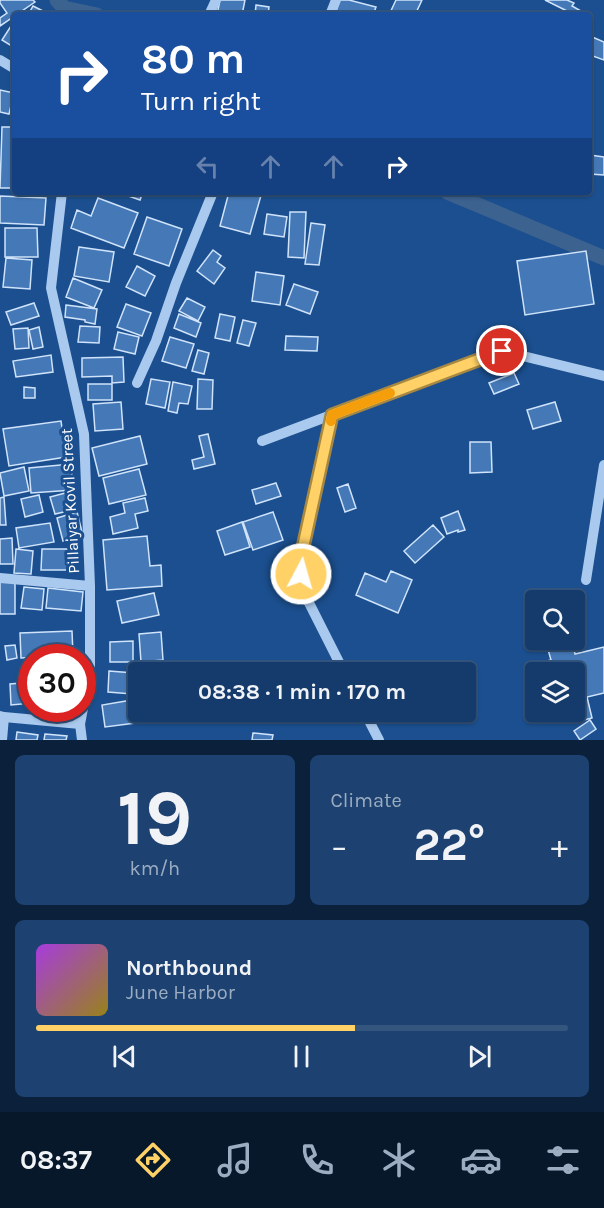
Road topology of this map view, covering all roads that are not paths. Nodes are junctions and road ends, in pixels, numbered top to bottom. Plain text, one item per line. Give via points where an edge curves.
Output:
1 (62, 195) edge
2 (212, 195) edge
3 (604, 376) edge
4 (137, 383) dead end
5 (332, 415) junction
6 (262, 441) dead end
7 (604, 465) edge
8 (0, 578) edge
9 (586, 580) dead end
10 (90, 586) junction
11 (339, 662) edge
12 (2, 717) edge
13 (370, 722) edge
14 (80, 724) junction
15 (2, 740) edge
16 (82, 740) edge
17 (379, 740) edge

1 - 10 street, Pillaiyar Kovil Street via 51,288 84,434
2 - 4 street
3 - 5 street via 502,351
5 - 6 street
5 - 11 street via 300,561 301,587
7 - 9 street
8 - 10 street
10 - 14 street, Pillaiyar Kovil Street via 90,672
12 - 14 street
12 - 15 street
13 - 17 street
14 - 16 street, Pillaiyar Kovil Street

